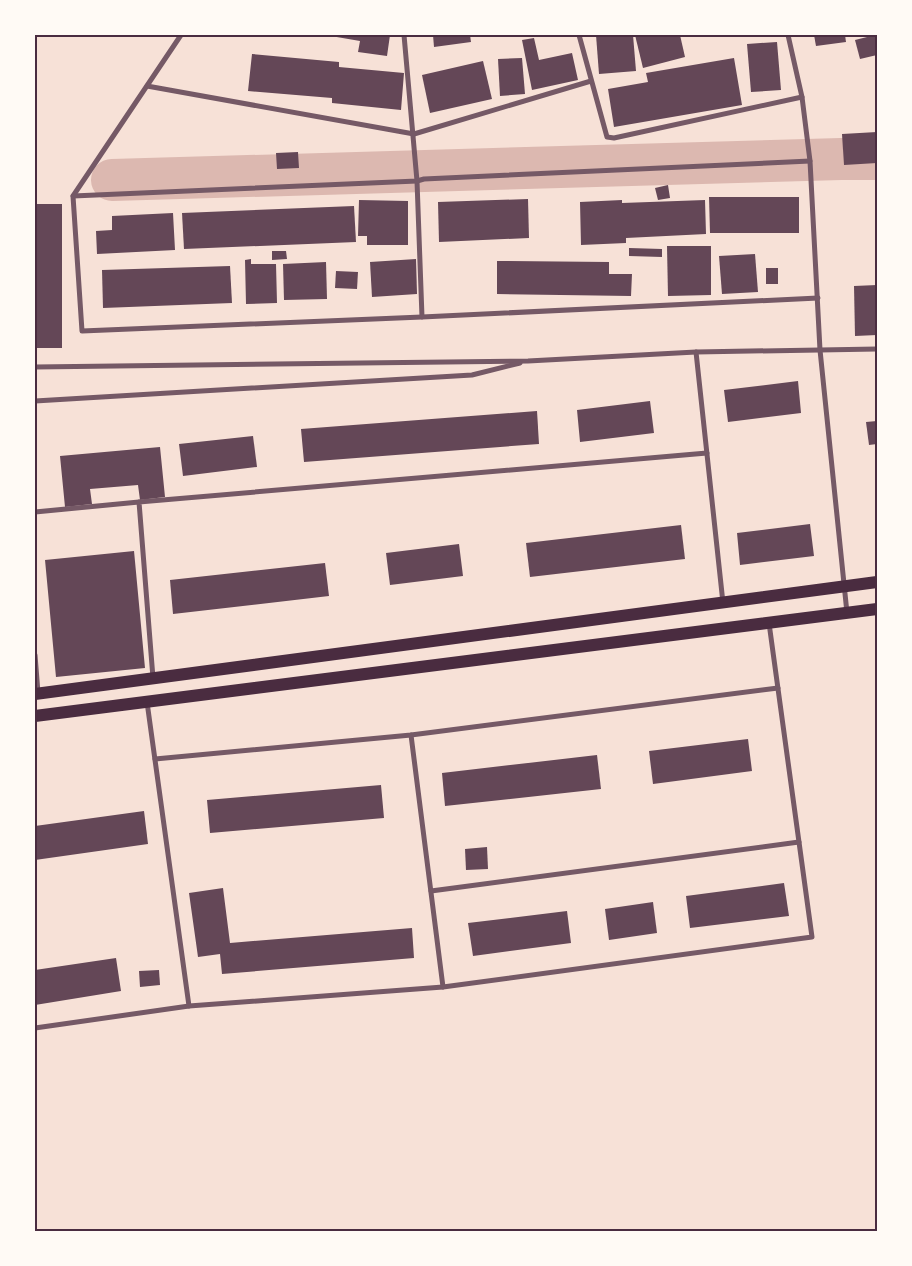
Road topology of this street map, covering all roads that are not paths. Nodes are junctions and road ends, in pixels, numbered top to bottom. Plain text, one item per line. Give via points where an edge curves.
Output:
1 (181, 35) edge
2 (404, 35) edge
3 (579, 35) edge
4 (788, 35) edge
5 (591, 82) junction
6 (147, 86) junction
7 (802, 97) junction
8 (414, 134) junction
9 (810, 161) junction
10 (417, 182) junction
11 (73, 196) junction
12 (818, 298) junction
13 (422, 317) junction
14 (820, 350) junction
15 (877, 350) edge
16 (696, 352) junction
17 (528, 360) junction
18 (35, 368) edge
19 (35, 400) edge
20 (707, 453) junction
21 (139, 502) junction
22 (35, 512) edge
23 (877, 582) edge
24 (844, 587) junction
25 (723, 603) junction
26 (877, 609) edge
27 (847, 613) junction
28 (769, 622) junction
29 (35, 657) edge
30 (154, 679) junction
31 (778, 688) junction
32 (36, 694) edge
33 (147, 701) junction
34 (35, 716) edge
35 (411, 735) junction
36 (155, 759) junction
37 (799, 842) junction
38 (431, 891) junction
39 (443, 987) junction
40 (189, 1006) junction
41 (35, 1028) edge

1 - 6 street
2 - 8 street
3 - 5 street
4 - 7 street
5 - 7 street via 604,133 614,138
5 - 8 street
6 - 8 street
6 - 11 street
7 - 9 street
8 - 10 street
9 - 10 street via 424,179
9 - 12 street
10 - 11 street
10 - 13 street
11 - 13 street via 82,331
12 - 13 street
12 - 14 street
14 - 15 street
14 - 16 street
14 - 24 street
16 - 17 street
16 - 20 street
17 - 18 street
17 - 19 street via 472,375
20 - 21 street
20 - 25 street
21 - 22 street
21 - 30 street
23 - 24 main road
24 - 25 main road
24 - 27 street
25 - 30 main road
26 - 27 main road
27 - 28 main road
28 - 31 street
28 - 33 main road
29 - 32 street
30 - 32 main road
31 - 35 street
31 - 37 street
33 - 34 main road
33 - 36 street
35 - 36 street
35 - 38 street
36 - 40 street
37 - 38 street
37 - 39 street via 812,937
38 - 39 street
39 - 40 street
40 - 41 street

